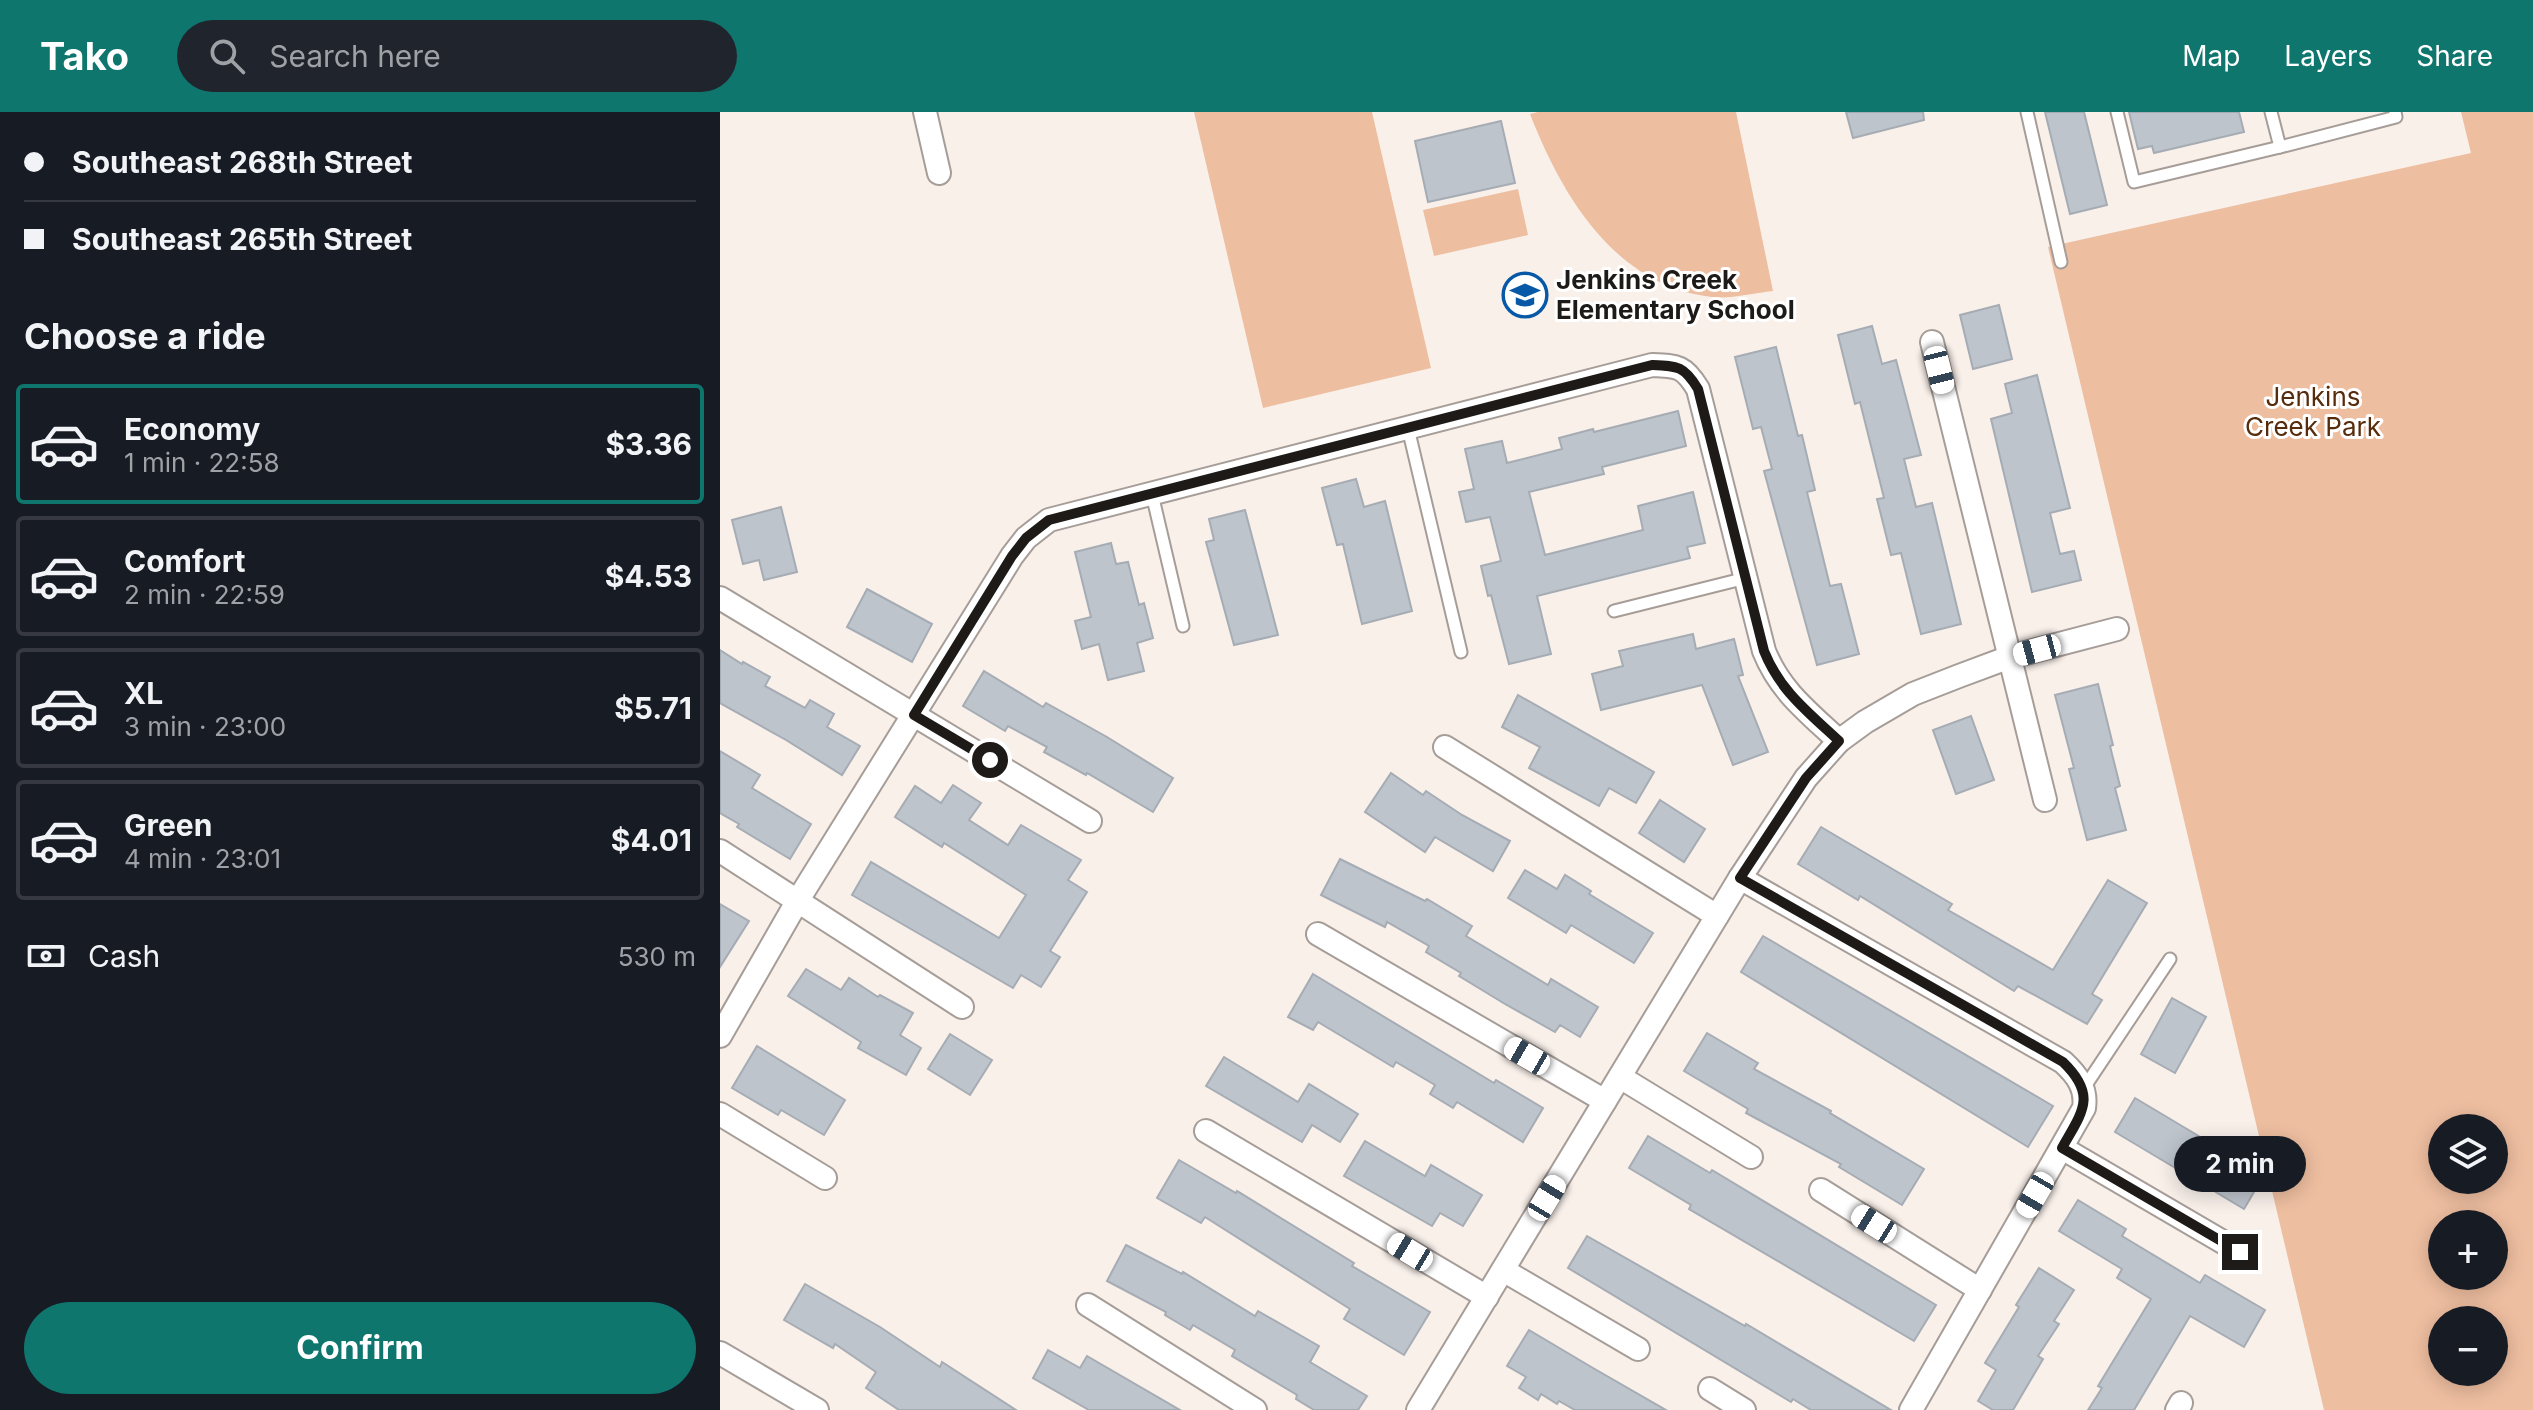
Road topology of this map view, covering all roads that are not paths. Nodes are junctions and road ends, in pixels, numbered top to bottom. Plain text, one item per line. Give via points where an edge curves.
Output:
1 (925, 112) edge
2 (2027, 112) edge
3 (2117, 112) edge
4 (2271, 112) edge
5 (2395, 112) edge
6 (2280, 147) junction
7 (939, 173) dead end
8 (2061, 262) dead end
9 (1932, 342) dead end
10 (1408, 428) junction
11 (1152, 494) junction
12 (1746, 578) junction
13 (720, 598) edge
14 (1614, 611) dead end
15 (1183, 626) dead end
16 (2117, 629) dead end
17 (1461, 652) dead end
18 (2010, 657) junction
19 (914, 715) junction
20 (1839, 741) junction
21 (1445, 747) dead end
22 (2045, 800) dead end
23 (1090, 821) dead end
24 (720, 851) edge
25 (1740, 878) junction
26 (798, 900) junction
27 (1717, 916) junction
28 (1318, 934) dead end
29 (2170, 959) dead end
30 (962, 1007) dead end
31 (720, 1036) edge
32 (1620, 1077) junction
33 (2083, 1088) junction
34 (1605, 1101) junction
35 (720, 1114) edge
36 (1206, 1131) dead end
37 (2062, 1148) junction
38 (1751, 1157) dead end
39 (825, 1178) dead end
40 (1821, 1190) dead end
41 (2240, 1252) dead end
42 (1503, 1270) junction
43 (1980, 1290) junction
44 (1487, 1297) junction
45 (1088, 1305) dead end
46 (1638, 1349) dead end
47 (720, 1353) edge
48 (1710, 1389) dead end
49 (1921, 1407) edge
50 (817, 1410) edge
51 (1255, 1410) edge
52 (1418, 1410) edge
53 (1744, 1410) edge

1 - 7 street
2 - 8 lane
3 - 6 lane via 2134,182
4 - 6 lane
5 - 6 lane via 2396,117
9 - 18 street
10 - 11 street
10 - 12 street via 1652,365 1675,366 1688,372 1698,389
10 - 17 lane
11 - 15 lane
11 - 19 street via 1049,520 1026,538
12 - 14 lane
12 - 20 street via 1773,673
13 - 19 street
16 - 18 street
18 - 20 street via 1913,694
18 - 22 street
19 - 23 street
19 - 26 street
20 - 25 street via 1806,778
21 - 27 street
24 - 26 street
25 - 27 street
25 - 33 street via 2063,1062
26 - 30 street
26 - 31 street
27 - 32 street
28 - 34 street
29 - 33 lane
32 - 34 street
32 - 38 street
33 - 37 street via 2084,1108
34 - 42 street
35 - 39 street
36 - 44 street
37 - 41 street
37 - 43 street
40 - 43 street
42 - 44 street
42 - 46 street
43 - 49 street
44 - 52 street
45 - 51 street
47 - 50 street
48 - 53 street

